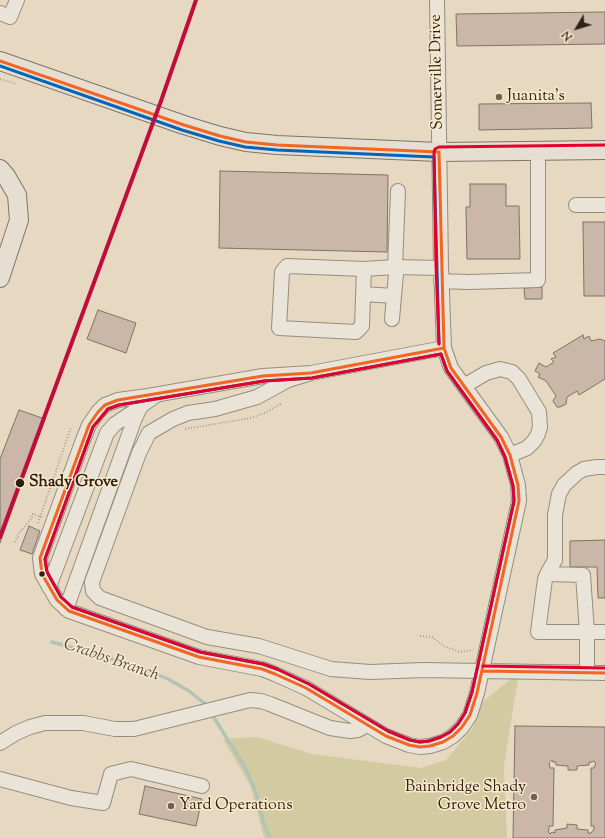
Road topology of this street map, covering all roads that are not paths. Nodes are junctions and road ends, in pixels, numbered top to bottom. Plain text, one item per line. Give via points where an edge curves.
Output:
1 (17, 0) edge
2 (437, 0) edge
3 (0, 13) edge
4 (0, 61) edge
5 (605, 150) edge
6 (538, 151) junction
7 (439, 152) junction
8 (0, 169) edge
9 (398, 191) dead end
10 (576, 205) dead end
11 (605, 205) edge
12 (395, 267) junction
13 (364, 269) junction
14 (441, 274) junction
15 (0, 278) edge
16 (363, 294) junction
17 (394, 296) junction
18 (392, 319) dead end
19 (444, 348) junction
20 (311, 374) junction
21 (464, 386) junction
22 (157, 395) junction
23 (141, 406) junction
24 (510, 455) junction
25 (605, 467) edge
26 (547, 574) junction
27 (49, 587) junction
28 (66, 609) junction
29 (587, 632) junction
30 (605, 632) edge
31 (482, 671) junction
32 (587, 672) junction
33 (605, 673) edge
34 (367, 725) junction
35 (0, 744) edge
36 (0, 779) edge
37 (202, 786) dead end

1 - 3 street via 10,18
2 - 7 street, Somerville Drive
4 - 7 main road via 184,125 246,142
5 - 6 main road
6 - 7 main road
6 - 14 street via 538,280 468,282
7 - 14 street, Somerville Drive
8 - 15 main road via 17,195 18,220
9 - 12 street
10 - 11 street
12 - 13 street
12 - 14 street
12 - 17 street
13 - 16 street
13 - 16 street via 288,266 282,272 280,328 356,332 362,326
14 - 19 street, Somerville Drive
16 - 17 street
17 - 18 street
19 - 20 street
19 - 21 street, Somerville Drive via 451,368
20 - 22 street via 263,376
20 - 31 street via 288,380 257,397 215,409 188,413 149,433 139,453 92,582 93,591 100,598 207,637 259,646 331,669 370,672
21 - 24 street, Somerville Drive via 501,437
21 - 24 street via 500,369 512,372 519,379 539,412 540,427 534,441 526,448
22 - 23 street
22 - 27 street via 118,400 105,405 90,425 40,558 42,574
23 - 27 street via 115,424 107,433
23 - 28 street
24 - 31 street, Somerville Drive via 518,485 519,501
25 - 26 street via 584,470 573,476 559,494 555,514 555,560
26 - 29 street via 583,575
26 - 29 street via 538,632
27 - 28 street
28 - 34 street, Somerville Drive via 199,657 262,669 275,674 306,688
29 - 30 street
29 - 32 street
31 - 32 street
31 - 34 street, Somerville Drive via 470,715 457,732 443,742 430,746 409,745
32 - 33 street
34 - 35 street via 350,731 330,728 261,701 250,700 124,730 83,723 45,723 23,730
36 - 37 street via 71,798 104,803 111,774 131,770

